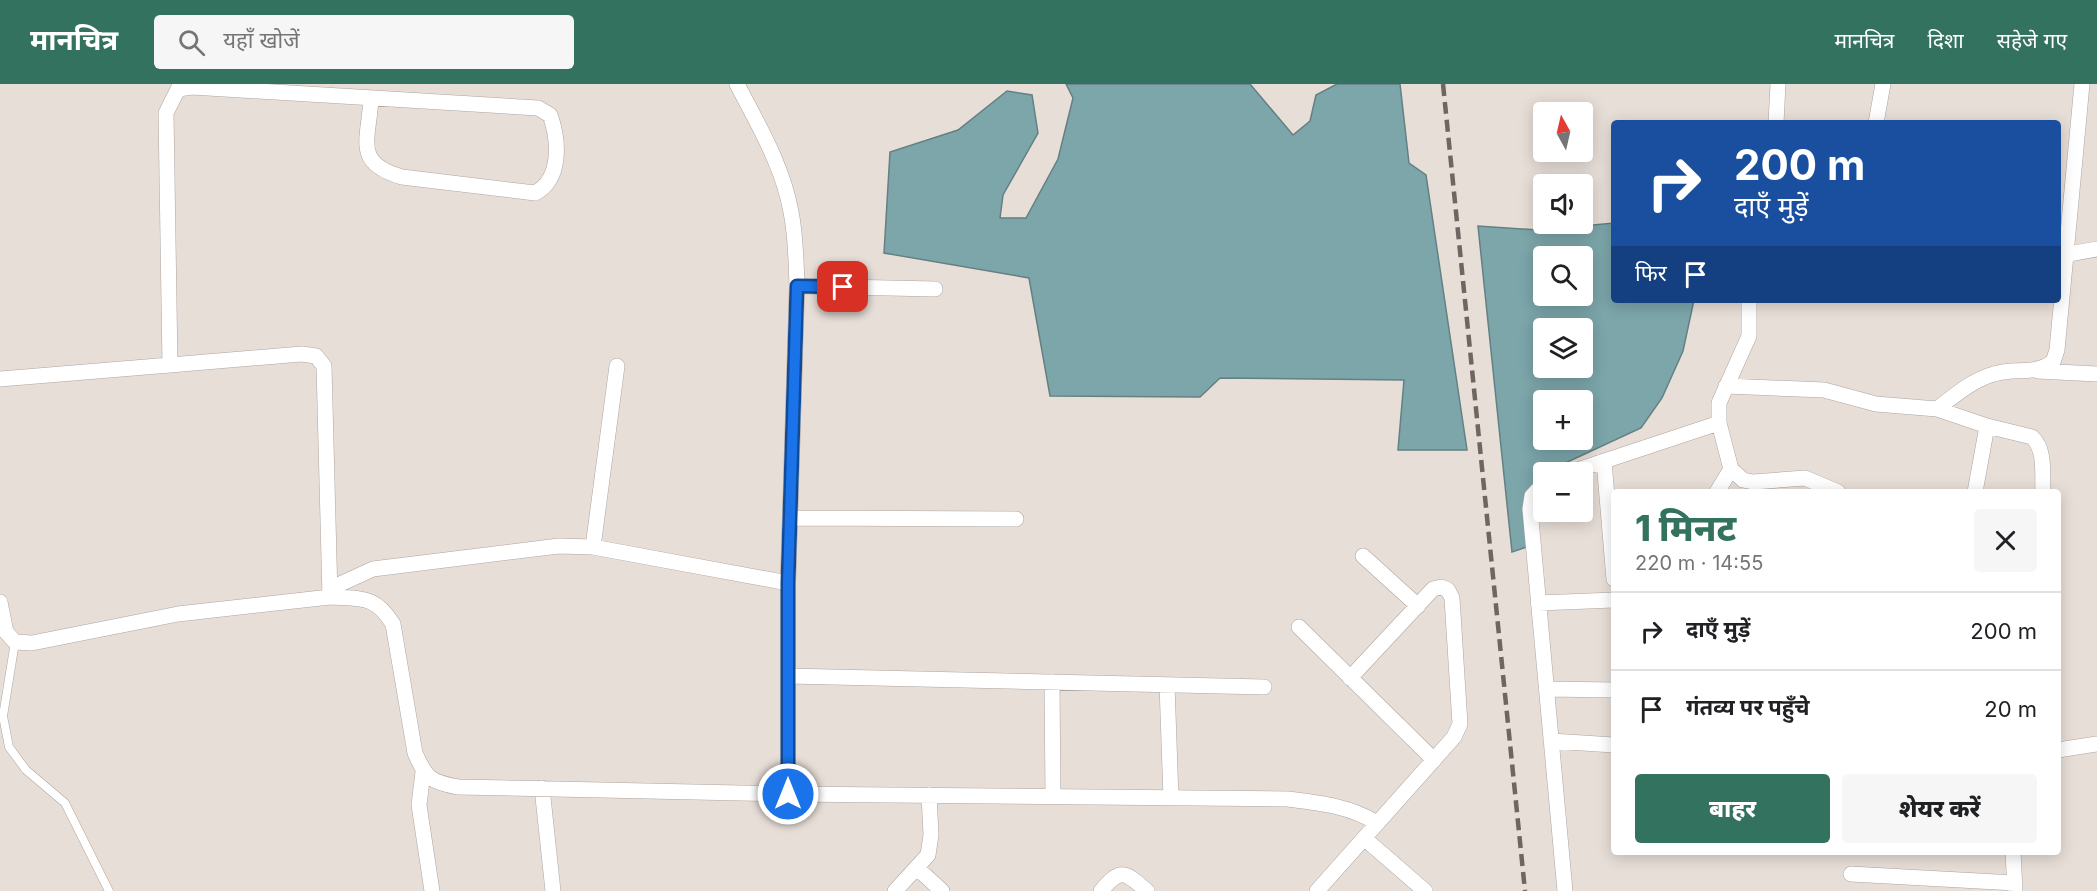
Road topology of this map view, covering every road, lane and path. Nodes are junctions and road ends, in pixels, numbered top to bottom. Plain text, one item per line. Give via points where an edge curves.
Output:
1 (737, 84) edge
2 (1778, 84) edge
3 (1882, 84) edge
4 (2082, 84) edge
5 (371, 100) junction
6 (1776, 120) edge
7 (1876, 120) edge
8 (2097, 249) edge
9 (2062, 256) edge
10 (2061, 275) edge
11 (797, 286) junction
12 (935, 289) dead end
13 (1749, 303) edge
14 (2060, 303) edge
15 (170, 365) junction
16 (617, 366) dead end
17 (2038, 371) junction
18 (2097, 374) edge
19 (0, 379) edge
20 (1726, 386) junction
21 (1937, 409) junction
22 (1719, 423) junction
23 (1987, 426) junction
24 (1604, 461) junction
25 (1593, 465) edge
26 (1731, 469) junction
27 (1719, 489) edge
28 (1831, 489) edge
29 (1976, 489) edge
30 (2043, 489) edge
31 (1533, 495) edge
32 (790, 519) junction
33 (1016, 519) dead end
34 (1611, 544) edge
35 (593, 547) junction
36 (1363, 556) dead end
37 (788, 583) junction
38 (330, 597) junction
39 (1611, 600) edge
40 (0, 602) edge
41 (1538, 603) junction
42 (1418, 606) junction
43 (1299, 627) dead end
44 (15, 642) junction
45 (788, 676) junction
46 (1350, 678) junction
47 (1052, 682) junction
48 (1167, 685) junction
49 (1264, 687) dead end
50 (1546, 689) junction
51 (1611, 690) edge
52 (1551, 741) junction
53 (2097, 744) edge
54 (1611, 745) edge
55 (2061, 750) edge
56 (1434, 759) junction
57 (423, 771) junction
58 (542, 788) junction
59 (788, 794) junction
60 (929, 795) junction
61 (1053, 797) junction
62 (1171, 798) junction
63 (1377, 823) junction
64 (1364, 838) junction
65 (2013, 855) edge
66 (917, 868) junction
67 (1851, 874) dead end
68 (2015, 887) edge
69 (109, 891) edge
70 (432, 891) edge
71 (553, 891) edge
72 (895, 891) edge
73 (942, 891) edge
74 (1101, 891) edge
75 (1147, 891) edge
76 (1317, 891) edge
77 (1425, 891) edge
78 (1565, 891) edge

1 - 11 street via 772,153 788,196
2 - 6 street
3 - 7 street
4 - 9 street
5 - 5 street via 538,108 550,115 556,131 554,174 546,187 535,193 384,172 374,165 367,152
5 - 15 street via 178,89 166,113
8 - 9 street
9 - 10 street
11 - 12 street
11 - 32 street
13 - 20 street via 1749,336
14 - 17 street via 2054,362
15 - 19 street
15 - 38 street via 302,354 316,356 324,366
16 - 35 street
17 - 18 street
17 - 21 street via 1991,374
20 - 21 street via 1809,388 1876,404
20 - 22 street via 1719,404
21 - 23 street
22 - 24 street
22 - 26 street
23 - 29 street
23 - 30 street via 2038,442
24 - 25 street
24 - 34 street
26 - 27 street
26 - 28 street via 1743,480 1805,478
31 - 41 street via 1530,509
32 - 33 street
32 - 37 street
35 - 37 street
35 - 38 street via 559,546 373,568 338,585
36 - 42 street
37 - 45 street
38 - 44 street via 178,614 32,643
38 - 57 street via 363,599 382,608 393,624 415,753
39 - 41 street
40 - 44 street via 6,632
41 - 50 street
42 - 46 street
42 - 56 street via 1433,589 1442,587 1452,598 1460,724
43 - 46 street
44 - 69 lane via 3,716 9,747 26,770 65,803
45 - 47 street
45 - 59 street
46 - 56 street
47 - 48 street
47 - 61 street
48 - 49 street
48 - 62 street
50 - 51 street
50 - 52 street
52 - 54 street
52 - 78 street
53 - 55 street
56 - 63 street
57 - 58 street via 435,782 458,787
57 - 70 street via 419,805
58 - 59 street
58 - 71 street
59 - 60 street
60 - 61 street
60 - 66 street via 931,847
61 - 62 street
62 - 63 street via 1316,802 1361,813
63 - 64 street
64 - 76 street
64 - 77 street
65 - 68 street
66 - 72 street
66 - 73 street
67 - 68 street
74 - 75 street via 1113,876 1121,873

